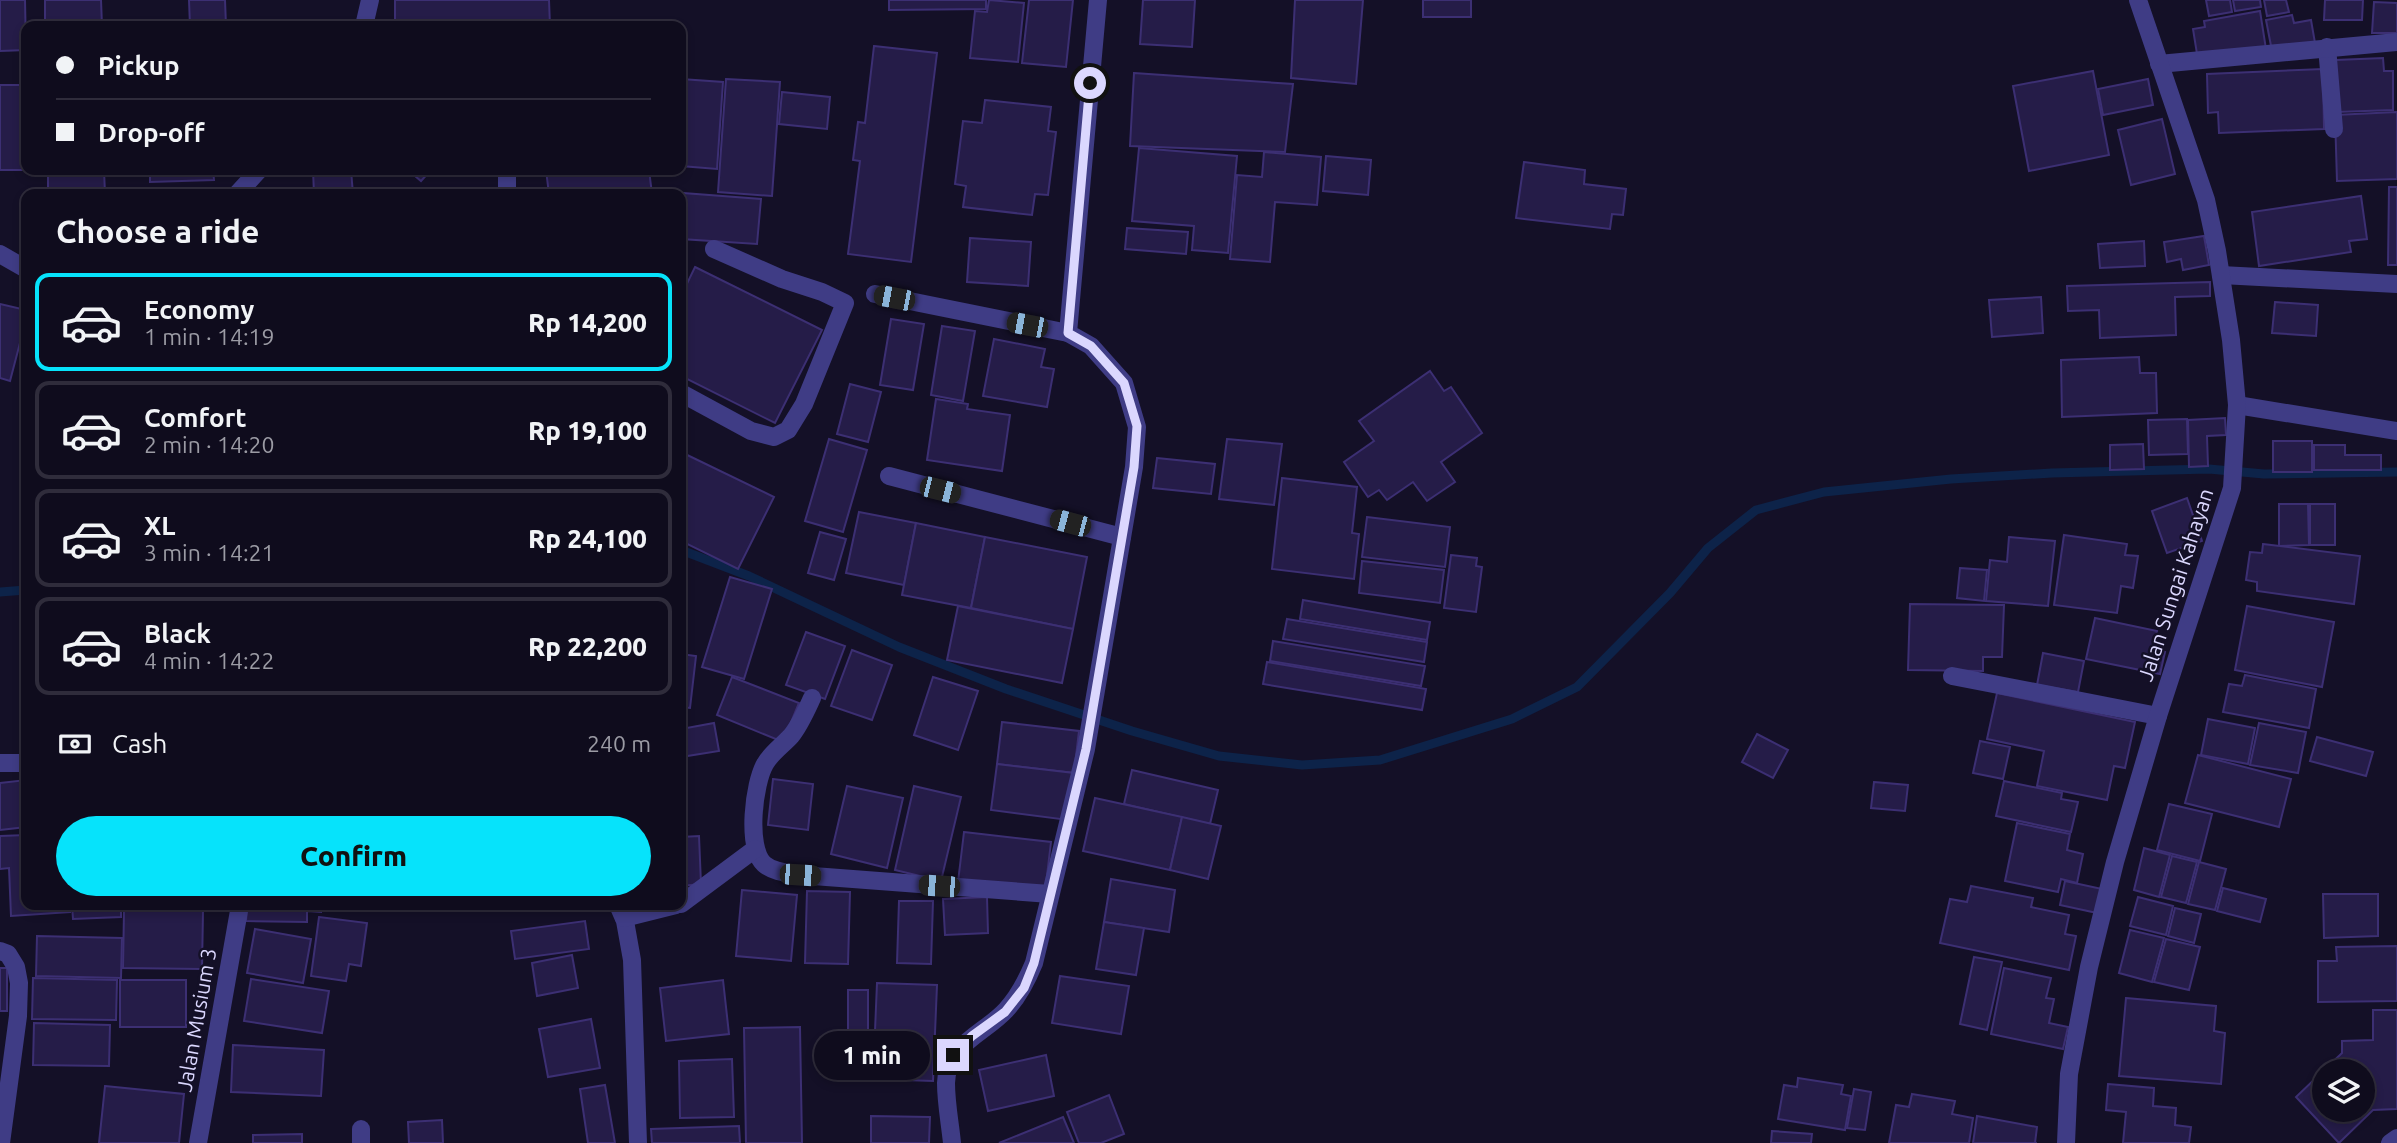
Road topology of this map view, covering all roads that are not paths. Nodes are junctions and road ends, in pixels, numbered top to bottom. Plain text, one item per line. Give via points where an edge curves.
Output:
1 (370, 0) edge
2 (1098, 0) edge
3 (2138, 0) edge
4 (365, 21) edge
5 (2397, 42) edge
6 (2328, 47) junction
7 (2159, 64) junction
8 (2334, 129) dead end
9 (254, 175) edge
10 (242, 189) edge
11 (714, 249) dead end
12 (0, 254) edge
13 (21, 267) edge
14 (2221, 275) junction
15 (2397, 284) edge
16 (875, 294) dead end
17 (1068, 333) junction
18 (686, 396) edge
19 (2237, 405) junction
20 (2397, 431) edge
21 (888, 476) dead end
22 (1122, 537) junction
23 (1952, 676) dead end
24 (812, 698) dead end
25 (2158, 716) junction
26 (0, 763) edge
27 (21, 763) edge
28 (755, 849) junction
29 (1050, 894) junction
30 (686, 899) edge
31 (239, 910) edge
32 (621, 911) edge
33 (0, 951) edge
34 (2397, 1138) edge
35 (1, 1143) edge
36 (198, 1143) edge
37 (638, 1143) edge
38 (952, 1143) edge
39 (2066, 1143) edge
40 (2390, 1143) edge

1 - 4 street
2 - 17 street
3 - 7 street, Jalan Sungai Kahayan
5 - 6 street
6 - 7 street
6 - 8 street
7 - 14 street, Jalan Sungai Kahayan via 2206,200
9 - 10 street
11 - 18 street via 845,303 804,404 788,430 774,437 751,431
12 - 13 street
14 - 15 street
14 - 19 street, Jalan Sungai Kahayan
16 - 17 street
17 - 22 street via 1091,346 1124,383 1137,426
19 - 20 street
19 - 25 street, Jalan Sungai Kahayan via 2232,488
21 - 22 street
22 - 29 street via 1086,749
23 - 25 street
24 - 28 street via 793,734 760,773 753,817
25 - 39 street, Jalan Sungai Kahayan via 2088,967 2069,1074
26 - 27 street
28 - 29 street via 763,863 800,875
28 - 30 street
29 - 38 street via 1024,988 1005,1012 953,1055 946,1081
31 - 36 street, Jalan Musium 3
32 - 37 street via 632,960
33 - 35 street via 8,954 16,967 19,983 19,1016
34 - 40 street

